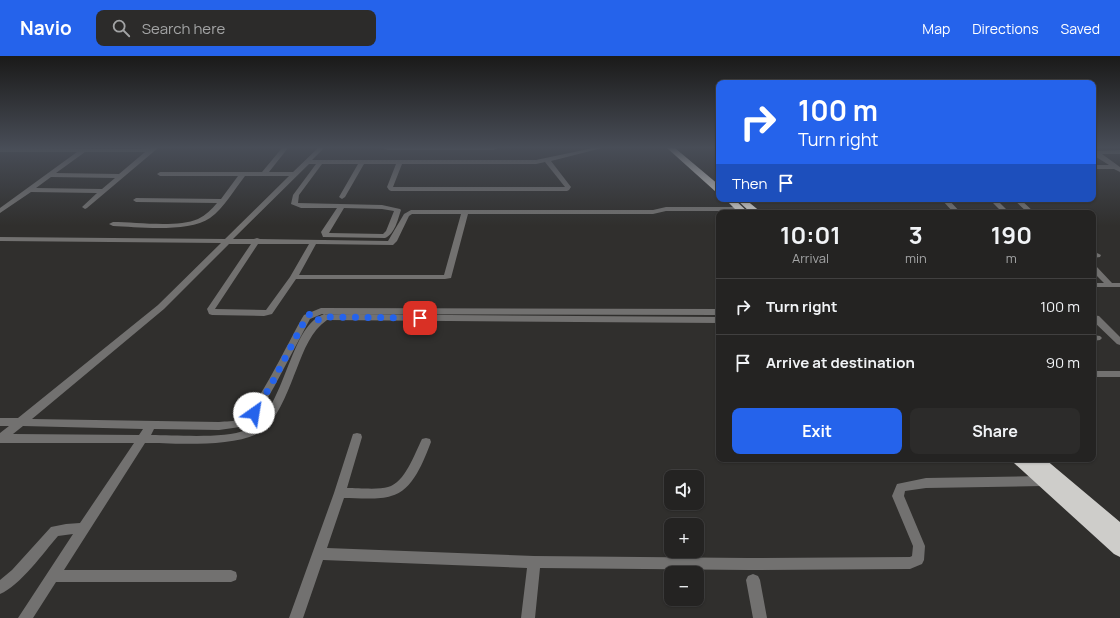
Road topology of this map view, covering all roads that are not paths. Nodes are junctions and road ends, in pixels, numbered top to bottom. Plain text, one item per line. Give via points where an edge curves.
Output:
1 (242, 174) edge
2 (295, 174) edge
3 (311, 174) edge
4 (355, 174) edge
5 (395, 174) edge
6 (558, 174) edge
7 (701, 174) edge
8 (49, 175) joint
9 (122, 176) joint
10 (716, 187) edge
11 (29, 190) junction
12 (104, 191) junction
13 (342, 197) dead end
14 (136, 200) dead end
15 (222, 201) junction
16 (732, 202) edge
17 (744, 202) edge
18 (947, 202) edge
19 (995, 202) edge
20 (1019, 202) edge
21 (342, 206) junction
22 (86, 207) dead end
23 (717, 210) edge
24 (741, 210) edge
25 (753, 210) edge
26 (955, 210) edge
27 (1004, 210) edge
28 (1029, 210) edge
29 (0, 212) edge
30 (465, 212) junction
31 (653, 212) junction
32 (716, 214) edge
33 (113, 224) dead end
34 (0, 239) edge
35 (231, 240) junction
36 (257, 240) junction
37 (314, 242) junction
38 (1096, 272) edge
39 (294, 277) junction
40 (1108, 282) dead end
41 (1096, 285) edge
42 (1120, 285) edge
43 (716, 312) edge
44 (601, 315) junction
45 (315, 317) junction
46 (1096, 319) edge
47 (716, 320) edge
48 (1120, 342) edge
49 (1096, 374) edge
50 (1120, 374) edge
51 (0, 422) edge
52 (21, 422) junction
53 (243, 423) junction
54 (152, 424) junction
55 (251, 433) junction
56 (357, 437) dead end
57 (0, 438) edge
58 (142, 438) junction
59 (426, 442) dead end
60 (1022, 462) edge
61 (1038, 462) edge
62 (1042, 481) junction
63 (340, 493) junction
64 (84, 528) junction
65 (1120, 532) edge
66 (1120, 549) edge
67 (318, 554) junction
68 (534, 562) junction
69 (53, 576) junction
70 (231, 576) dead end
71 (752, 580) dead end
72 (0, 588) edge
73 (24, 618) edge
74 (296, 618) edge
75 (528, 618) edge
76 (760, 618) edge

1 - 15 street
2 - 35 street
3 - 21 street via 296,195 294,204
4 - 13 street
5 - 6 street via 391,189 567,189
7 - 10 highway
8 - 9 street
8 - 11 street
9 - 12 street
11 - 12 street
11 - 29 street
12 - 22 street
14 - 15 street
15 - 33 street via 206,218 195,222
16 - 24 highway
17 - 25 highway
18 - 26 street
19 - 27 street
20 - 28 street
21 - 21 street via 391,207 398,210 385,236 326,234
23 - 31 street via 666,208
30 - 31 street
30 - 37 street via 408,213 390,243
30 - 39 street via 448,276
31 - 32 street
34 - 35 street
35 - 36 street
35 - 52 street via 161,307
36 - 37 street
36 - 39 street via 212,312 267,313
37 - 39 street
38 - 40 street
41 - 42 street
43 - 44 street
44 - 45 street
44 - 47 street
45 - 53 street via 307,316 254,413
45 - 55 street via 270,416 261,428
46 - 48 street
49 - 50 street
51 - 52 street
52 - 54 street
52 - 57 street
53 - 54 street via 219,426
53 - 55 street
54 - 58 street
55 - 58 street via 205,439
56 - 63 street
57 - 58 street
58 - 64 street
59 - 63 street via 415,465 396,490
60 - 62 highway
61 - 65 highway
62 - 66 highway
62 - 68 street via 926,483 901,487 898,496 919,546 918,560 910,563
63 - 67 street
64 - 69 street
64 - 72 street via 55,532 17,574
67 - 68 street
67 - 74 street
68 - 75 street
69 - 70 street
69 - 73 street
71 - 76 street

